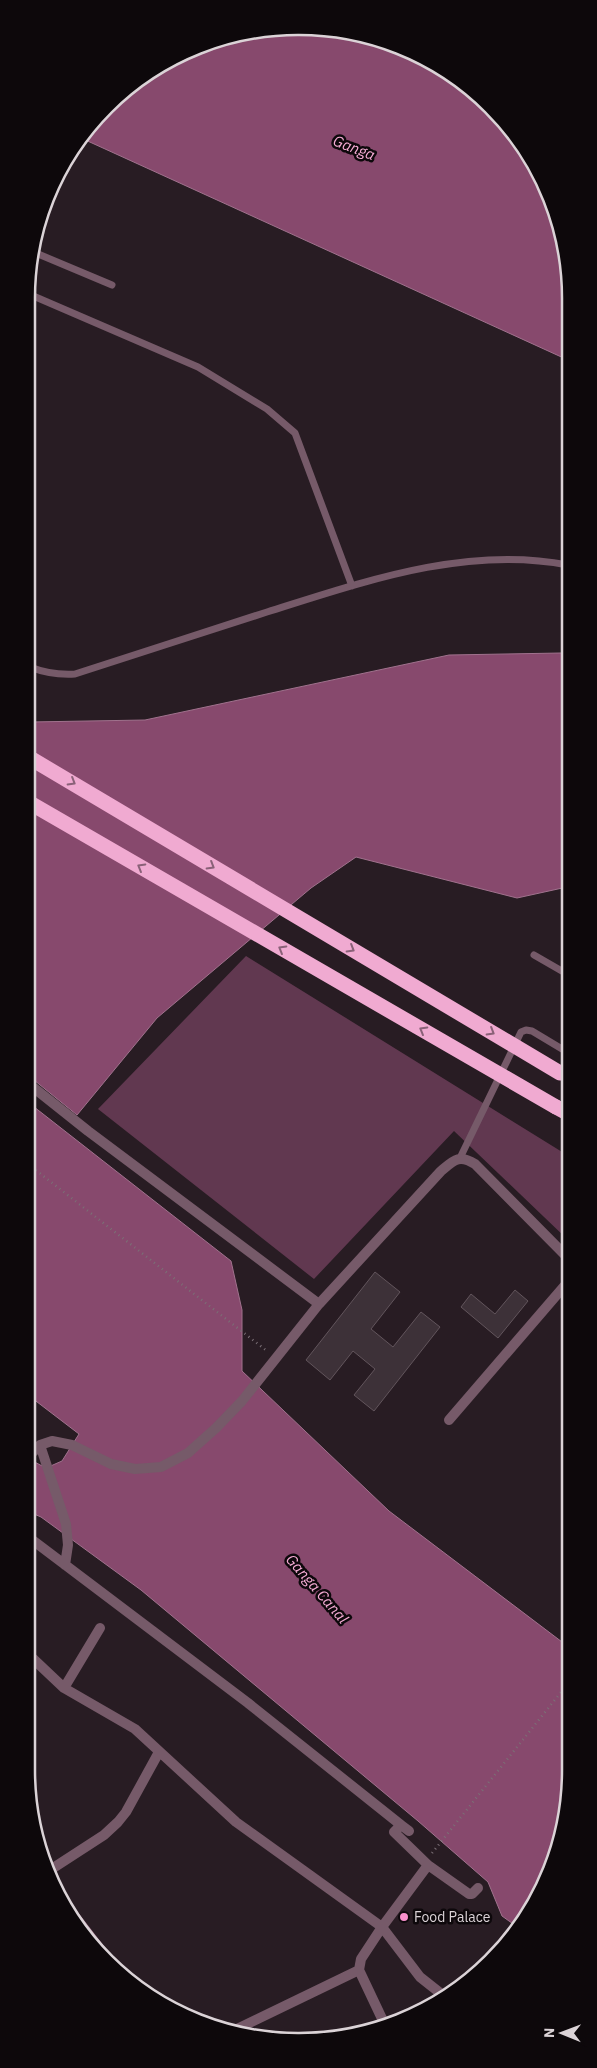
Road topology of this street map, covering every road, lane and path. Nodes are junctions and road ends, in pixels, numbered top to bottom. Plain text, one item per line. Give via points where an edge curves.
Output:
1 (39, 254) edge
2 (112, 285) dead end
3 (35, 297) edge
4 (562, 564) edge
5 (352, 586) junction
6 (35, 669) edge
7 (35, 761) edge
8 (35, 806) edge
9 (534, 955) dead end
10 (562, 971) edge
11 (562, 1049) edge
12 (562, 1074) edge
13 (35, 1089) edge
14 (561, 1110) edge
15 (460, 1158) junction
16 (35, 1170) edge
17 (562, 1252) edge
18 (562, 1289) edge
19 (319, 1304) junction
20 (257, 1344) dead end
21 (449, 1420) dead end
22 (40, 1445) junction
23 (35, 1450) edge
24 (35, 1542) edge
25 (65, 1565) junction
26 (100, 1628) dead end
27 (35, 1661) edge
28 (64, 1688) junction
29 (562, 1691) edge
30 (159, 1752) junction
31 (432, 1854) dead end
32 (428, 1865) junction
33 (54, 1867) edge
34 (478, 1888) dead end
35 (382, 1927) junction
36 (359, 1970) junction
37 (439, 1992) edge
38 (383, 2019) edge
39 (242, 2027) edge

1 - 2 lane
3 - 5 lane via 198,367 267,410 295,433
4 - 5 lane via 538,560 474,560 443,564
5 - 6 lane via 75,674
7 -> 12 highway, bridge
14 -> 8 highway, bridge
9 - 10 lane
11 - 15 lane via 532,1031 521,1032
13 - 19 street
15 - 17 street via 475,1164
15 - 19 street via 441,1171
16 - 20 path
18 - 21 street
19 - 22 street via 242,1401 216,1428 188,1452 161,1467 135,1469 110,1464 72,1445 52,1441
22 - 23 street
22 - 25 street via 66,1524 68,1545
24 - 25 street
25 - 32 street via 248,1703 405,1828 395,1834
26 - 28 street
27 - 28 street
28 - 30 street via 135,1730
29 - 31 path
30 - 33 street via 118,1822
30 - 35 street via 236,1822
32 - 34 street via 468,1894
32 - 35 street
35 - 36 street via 361,1959
35 - 37 street via 420,1977
36 - 38 street
36 - 39 street

